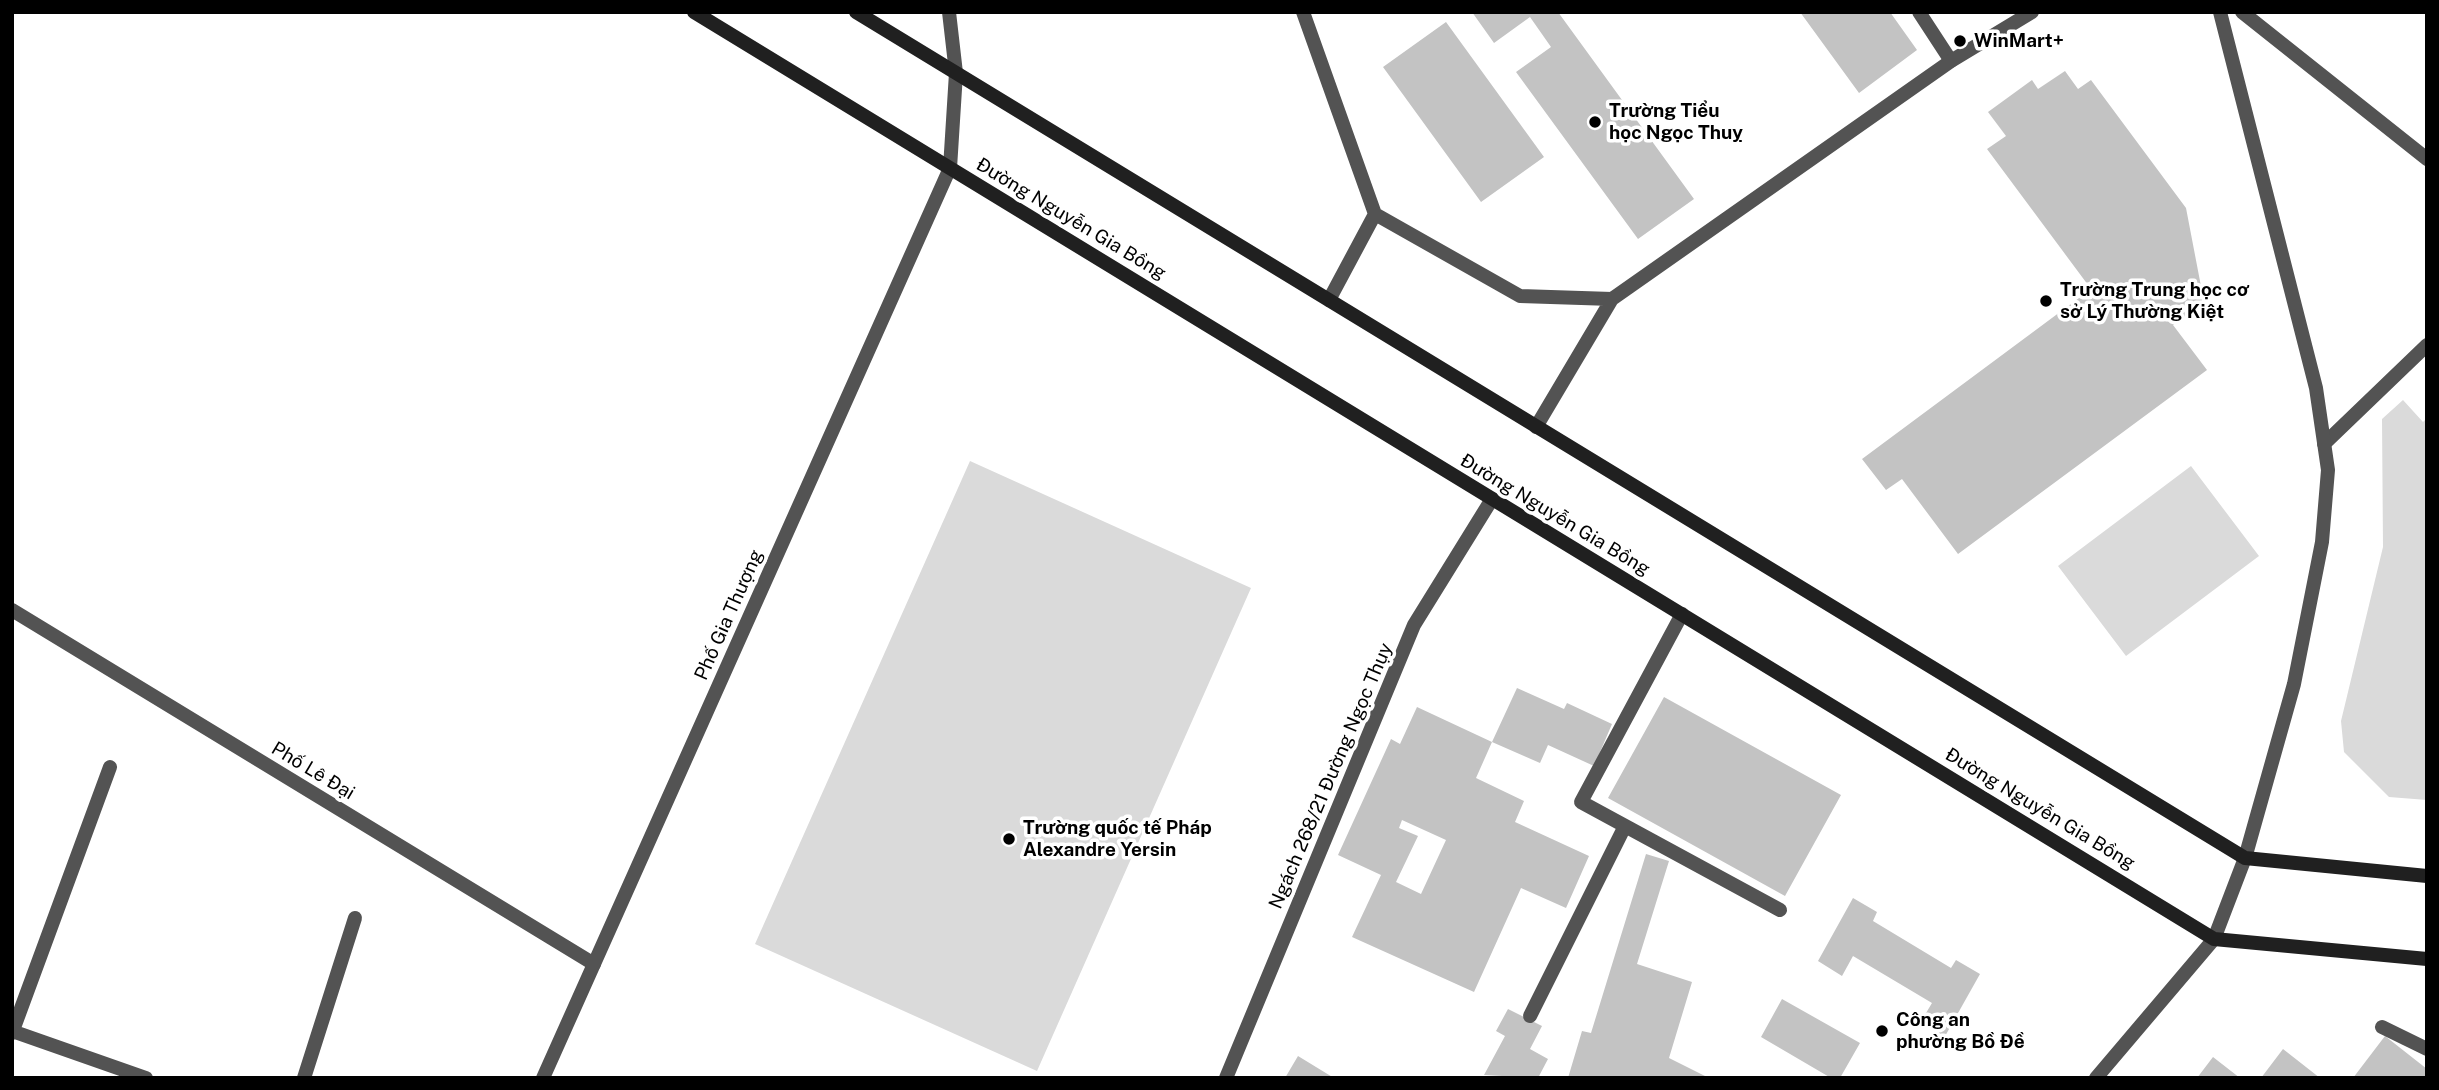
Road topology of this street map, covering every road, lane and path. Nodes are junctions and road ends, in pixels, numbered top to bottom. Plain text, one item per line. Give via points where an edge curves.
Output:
1 (694, 12) edge
2 (856, 12) edge
3 (949, 12) edge
4 (1303, 12) edge
5 (1919, 12) edge
6 (2032, 12) edge
7 (2220, 12) edge
8 (2242, 12) edge
9 (1951, 61) junction
10 (956, 73) junction
11 (2427, 159) edge
12 (950, 169) junction
13 (1375, 214) junction
14 (1612, 299) junction
15 (1329, 300) junction
16 (2427, 345) edge
17 (1536, 426) junction
18 (2324, 444) junction
19 (1492, 499) junction
20 (12, 610) edge
21 (1682, 614) junction
22 (110, 767) dead end
23 (1625, 825) junction
24 (2245, 858) junction
25 (2427, 876) edge
26 (1780, 910) dead end
27 (355, 918) dead end
28 (2214, 939) junction
29 (2427, 959) edge
30 (594, 964) junction
31 (1530, 1016) dead end
32 (2382, 1027) dead end
33 (12, 1032) edge
34 (2427, 1049) edge
35 (146, 1078) edge
36 (304, 1078) edge
37 (543, 1078) edge
38 (1226, 1078) edge
39 (2096, 1078) edge

1 - 12 main road, Đường Nguyễn Gia Bồng
2 - 10 main road
3 - 10 street
4 - 13 street
5 - 9 street
6 - 9 street
7 - 18 street via 2316,388
8 - 11 street
9 - 14 street
10 - 12 street
10 - 15 main road
12 - 19 main road, Đường Nguyễn Gia Bồng
12 - 30 street, Phố Gia Thượng
13 - 14 street via 1520,296
13 - 15 street
14 - 17 street
15 - 17 main road
16 - 18 street
17 - 24 main road
18 - 24 street via 2328,470 2322,542 2294,684
19 - 21 main road, Đường Nguyễn Gia Bồng
19 - 38 street, Ngách 268/21 Đường Ngọc Thụy via 1414,625
20 - 30 street, Phố Lê Đại
21 - 23 street via 1581,802
21 - 28 main road, Đường Nguyễn Gia Bồng
22 - 33 street
23 - 26 street
23 - 31 street
24 - 25 main road
24 - 28 street
27 - 36 street
28 - 29 main road, Đường Nguyễn Gia Bồng
28 - 39 street
30 - 37 street, Phố Gia Thượng
32 - 34 street
33 - 35 street

